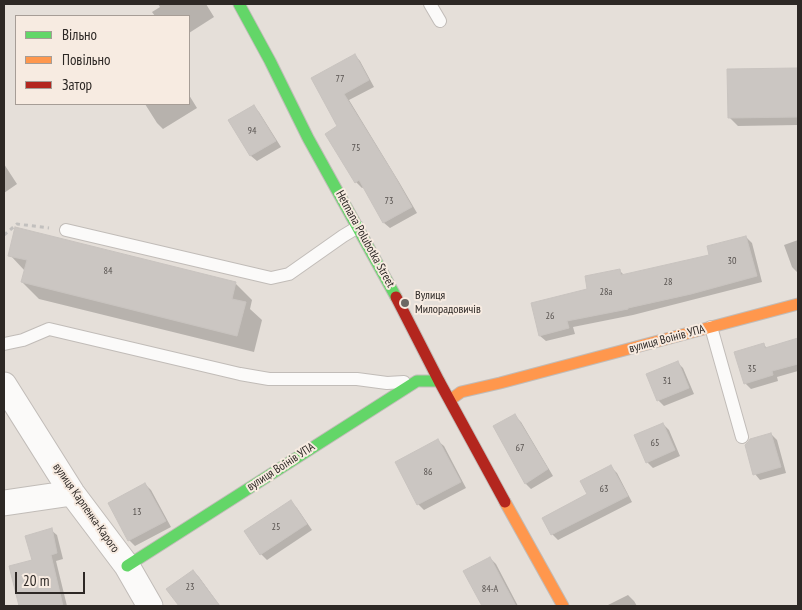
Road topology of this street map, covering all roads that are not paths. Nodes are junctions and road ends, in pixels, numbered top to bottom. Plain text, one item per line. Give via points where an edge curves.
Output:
1 (239, 4) edge
2 (430, 4) edge
3 (440, 21) dead end
4 (358, 227) junction
5 (66, 230) road end
6 (798, 304) edge
7 (710, 327) junction
8 (4, 344) edge
9 (417, 381) junction
10 (439, 381) junction
11 (4, 385) edge
12 (450, 400) junction
13 (742, 437) dead end
14 (72, 493) junction
15 (4, 503) edge
16 (127, 566) junction
17 (150, 606) edge
18 (563, 606) edge

1 - 4 street, Hetmana Polubotka Street
2 - 3 lane
4 - 5 lane via 289,274 271,278
4 - 10 street, Hetmana Polubotka Street
6 - 7 street, вулиця Воїнів УПА
7 - 12 street, вулиця Воїнів УПА via 461,392
7 - 13 lane
8 - 9 lane via 49,329 269,379
9 - 10 street
9 - 16 street, вулиця Воїнів УПА
10 - 12 street, Hetmana Polubotka Street
11 - 14 street, вулиця Карпенка-Карого
12 - 18 street, Hetmana Polubotka Street
14 - 15 street
14 - 16 street, вулиця Карпенка-Карого
16 - 17 street, вулиця Карпенка-Карого

